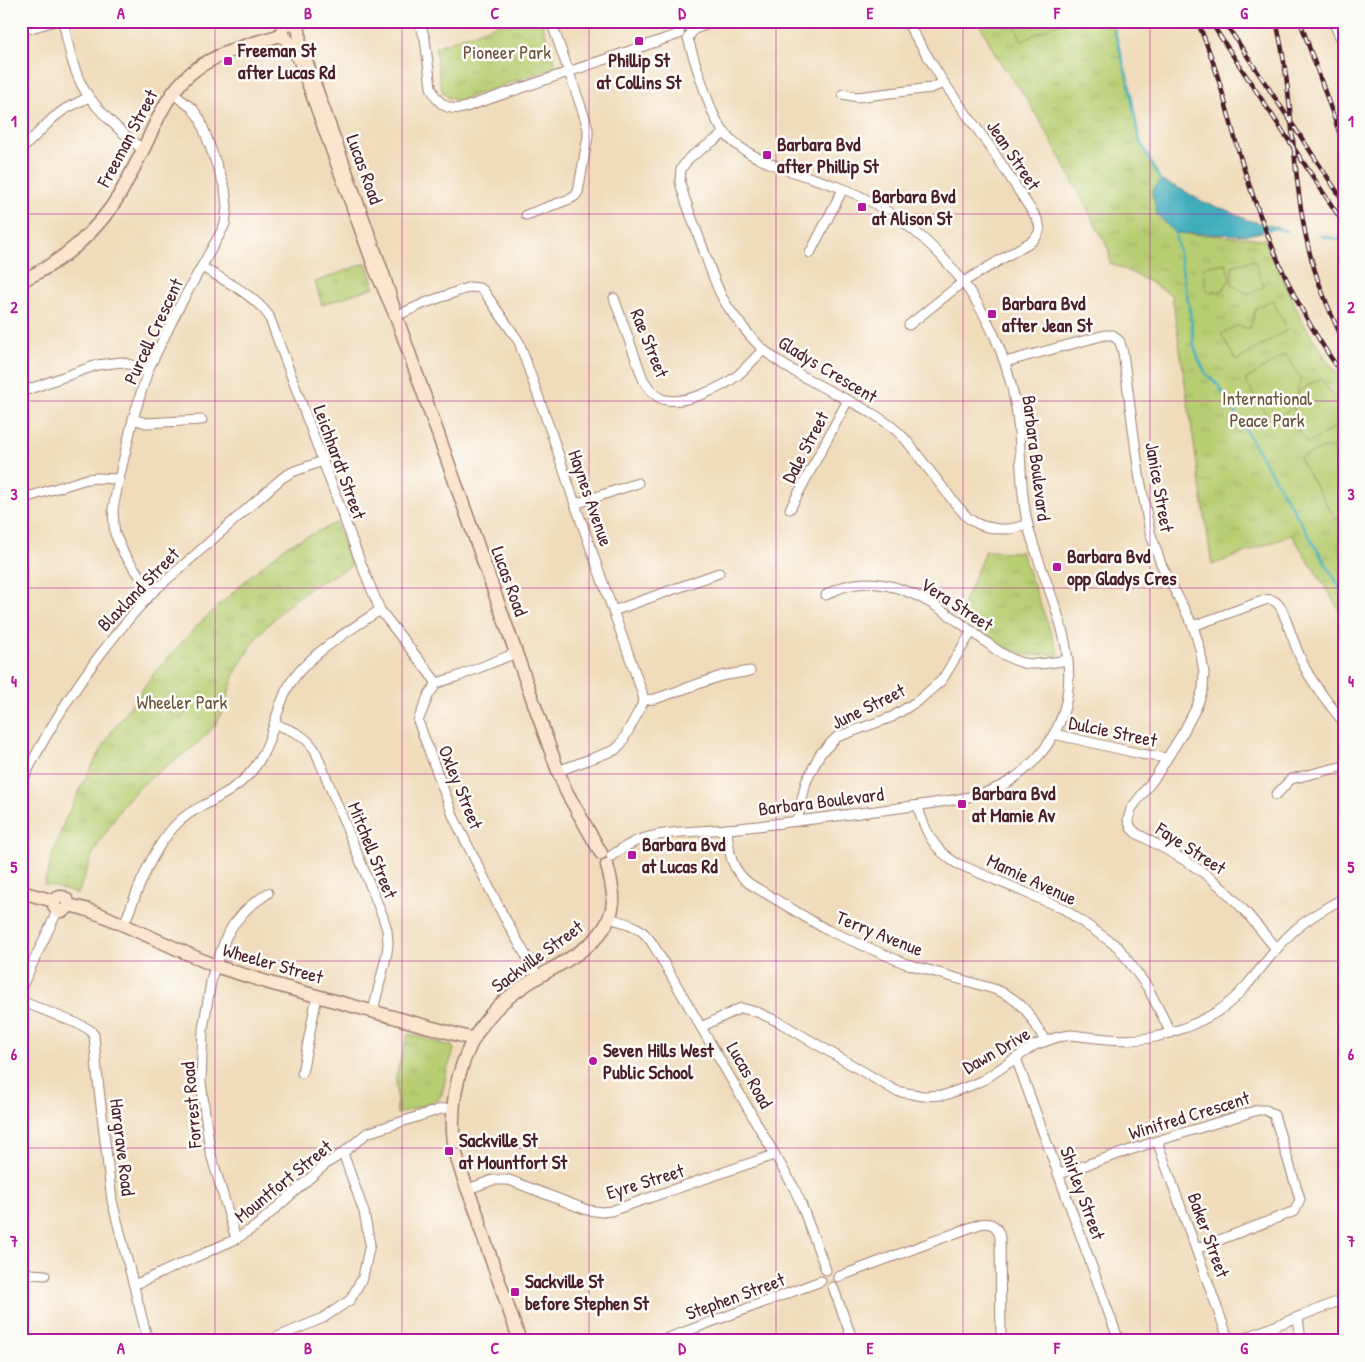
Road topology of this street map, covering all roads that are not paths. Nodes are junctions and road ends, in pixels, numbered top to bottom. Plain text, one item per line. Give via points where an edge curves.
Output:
1 (55, 21) edge
2 (63, 21) edge
3 (419, 21) edge
4 (551, 21) edge
5 (716, 21) edge
6 (906, 21) edge
7 (1333, 21) edge
8 (289, 22) edge
9 (685, 30) edge
10 (21, 31) edge
11 (290, 37) junction
12 (1344, 46) edge
13 (569, 72) junction
14 (944, 83) junction
15 (172, 93) junction
16 (843, 94) dead end
17 (89, 97) junction
18 (724, 133) junction
19 (21, 150) edge
20 (143, 150) junction
21 (843, 189) junction
22 (526, 215) dead end
23 (810, 253) dead end
24 (202, 266) junction
25 (21, 281) edge
26 (962, 282) junction
27 (614, 298) dead end
28 (396, 316) junction
29 (909, 325) dead end
30 (763, 350) junction
31 (1005, 362) junction
32 (148, 370) junction
33 (21, 392) edge
34 (848, 400) junction
35 (133, 419) junction
36 (202, 420) dead end
37 (323, 461) junction
38 (119, 479) junction
39 (638, 483) dead end
40 (21, 499) edge
41 (575, 504) junction
42 (790, 509) dead end
43 (1028, 525) junction
44 (21, 563) edge
45 (719, 573) dead end
46 (21, 578) edge
47 (152, 593) junction
48 (826, 594) dead end
49 (380, 610) junction
50 (613, 611) junction
51 (1193, 626) junction
52 (972, 631) junction
53 (516, 653) junction
54 (1068, 660) junction
55 (750, 671) dead end
56 (437, 683) junction
57 (644, 700) junction
58 (1344, 723) edge
59 (276, 724) junction
60 (1054, 734) junction
61 (1166, 758) junction
62 (1344, 766) edge
63 (558, 771) junction
64 (22, 782) edge
65 (1276, 795) dead end
66 (918, 806) junction
67 (1128, 820) joint
68 (797, 821) junction
69 (728, 829) junction
70 (606, 858) junction
71 (21, 892) edge
72 (268, 893) dead end
73 (1344, 898) edge
74 (60, 905) junction
75 (609, 918) junction
76 (124, 925) junction
77 (1276, 949) junction
78 (215, 966) junction
79 (538, 977) junction
80 (21, 988) edge
81 (317, 996) junction
82 (21, 1000) edge
83 (373, 1011) junction
84 (701, 1027) junction
85 (1171, 1033) junction
86 (473, 1039) junction
87 (1045, 1041) junction
88 (1016, 1058) junction
89 (302, 1073) dead end
90 (453, 1108) junction
91 (1158, 1141) junction
92 (343, 1153) junction
93 (774, 1155) junction
94 (1059, 1174) junction
95 (468, 1189) junction
96 (480, 1222) junction
97 (236, 1239) junction
98 (1196, 1249) junction
99 (21, 1270) edge
100 (826, 1270) junction
101 (45, 1275) dead end
102 (838, 1277) junction
103 (821, 1281) junction
104 (134, 1285) junction
105 (833, 1287) junction
106 (1344, 1299) edge
107 (1298, 1317) junction
108 (148, 1341) edge
109 (268, 1341) edge
110 (520, 1341) edge
111 (527, 1341) edge
112 (660, 1341) edge
113 (853, 1341) edge
114 (1001, 1341) edge
115 (1119, 1341) edge
116 (1229, 1341) edge
117 (1237, 1341) edge
118 (1301, 1341) edge

1 - 10 street
2 - 17 street via 71,58
3 - 13 street via 425,39 431,86 436,100 443,106 463,108
4 - 13 street
5 - 9 street
6 - 14 street, Jean Street
7 - 12 street
8 - 11 street via 283,28
9 - 13 street
9 - 18 street, Barbara Boulevard via 712,110
11 - 15 street, Freeman Street via 229,52 212,60 192,72
11 - 28 street, Lucas Road via 300,44
13 - 22 street via 588,129 580,188 575,196
14 - 16 street via 932,88 857,97
14 - 26 street, Jean Street via 993,151 1040,225 1039,233 1032,241
15 - 20 street, Freeman Street
15 - 24 street, Purcell Crescent via 192,108 200,119 225,188 225,224
17 - 19 street via 64,109
17 - 20 street via 113,125
18 - 21 street, Barbara Boulevard via 756,158
18 - 30 street, Gladys Crescent via 689,158 681,169 680,182 723,298
20 - 25 street, Freeman Street via 119,194 97,224 56,262
21 - 23 street
21 - 26 street, Barbara Boulevard via 882,208 912,229 937,251
24 - 32 street, Purcell Crescent
24 - 37 street, Leichhardt Street via 250,297 269,316
26 - 29 street
26 - 31 street, Barbara Boulevard via 985,316
27 - 30 street, Rae Street via 648,388 661,398 678,400 718,388 740,374
28 - 41 street, Haynes Avenue via 470,287 479,288 487,294 519,342
28 - 53 street, Lucas Road
30 - 34 street, Gladys Crescent via 812,382
31 - 43 street, Barbara Boulevard via 1016,405 1022,495
31 - 51 street, Janice Street via 1105,335 1112,335 1120,342 1150,532
32 - 33 street via 121,362 97,365
32 - 35 street, Purcell Crescent
34 - 42 street, Dale Street
34 - 43 street, Gladys Crescent via 898,431 954,502 974,522 998,529
35 - 36 street via 146,422
35 - 38 street, Purcell Crescent
37 - 47 street, Blaxland Street via 282,478
37 - 49 street, Leichhardt Street
38 - 40 street via 87,479
38 - 47 street, Purcell Crescent via 113,509 115,534 124,554
39 - 41 street
41 - 50 street, Haynes Avenue
43 - 54 street, Barbara Boulevard via 1065,640
44 - 46 street
45 - 50 street
47 - 64 street, Blaxland Street via 88,668
48 - 52 street, Vera Street via 853,584 882,584 902,589 937,607
49 - 56 street, Leichhardt Street
49 - 59 street via 321,651 299,671 286,693
50 - 57 street, Haynes Avenue
51 - 58 street via 1265,600 1274,600 1282,610 1309,676
51 - 61 street, Janice Street via 1204,673 1203,689 1184,731
52 - 54 street, Vera Street via 1002,653 1022,662
52 - 68 street, June Street via 942,680 919,700 892,717 837,736 820,754 806,782
53 - 56 street
53 - 63 street, Lucas Road
54 - 60 street, Barbara Boulevard via 1067,700
55 - 57 street via 721,676
56 - 79 street, Oxley Street via 428,694 418,721 454,818
57 - 63 street via 618,747
59 - 76 street via 263,754 244,780 188,814 163,839
59 - 83 street, Mitchell Street via 300,735 314,750 383,917 387,930 387,953
60 - 61 street, Dulcie Street
60 - 66 street, Barbara Boulevard via 1032,764 998,787 976,796
61 - 67 street, Janice Street via 1131,809
62 - 65 street via 1291,779
63 - 70 street, Lucas Road via 566,791
66 - 68 street, Barbara Boulevard
66 - 85 street, Mamie Avenue via 927,834 950,859 1064,909 1118,947 1148,988
67 - 77 street, Faye Street via 1136,833 1215,882 1242,907
68 - 69 street, Barbara Boulevard
69 - 70 street, Barbara Boulevard via 646,838
69 - 87 street, Terry Avenue via 732,863 750,884 827,930 895,959 1006,994 1026,1010
70 - 75 street, Lucas Road via 613,895
71 - 74 street, Wheeler Street
72 - 78 street, Forrest Road via 250,906 233,925
73 - 77 street, Dawn Drive via 1296,929
74 - 76 street, Wheeler Street via 85,909
74 - 80 street
75 - 79 street, Sackville Street via 602,931 582,951
75 - 84 street, Lucas Road via 644,931
76 - 78 street, Wheeler Street
77 - 85 street, Dawn Drive via 1223,1008
78 - 81 street, Wheeler Street
78 - 97 street, Forrest Road via 203,1029 201,1082 210,1151
79 - 86 street, Sackville Street via 497,1008
81 - 83 street, Wheeler Street
81 - 89 street
82 - 104 street, Hargrave Road via 81,1025 94,1035 112,1201
83 - 86 street, Wheeler Street
84 - 88 street, Dawn Drive via 741,1008 757,1012 896,1091 923,1096 945,1095 972,1085
84 - 93 street, Lucas Road
85 - 87 street, Dawn Drive via 1138,1039 1072,1035
86 - 90 street, Sackville Street via 459,1073
87 - 88 street, Dawn Drive
88 - 94 street, Shirley Street
90 - 92 street, Mountfort Street via 367,1133
90 - 95 street, Sackville Street via 455,1147
91 - 94 street, Winifred Crescent
91 - 98 street, Baker Street
91 - 98 street, Winifred Crescent via 1258,1110 1274,1115 1300,1199 1295,1211
92 - 97 street, Mountfort Street
92 - 109 street via 364,1212 370,1244 363,1277 350,1300 323,1318
93 - 95 street, Eyre Street via 602,1212 587,1210 509,1180 493,1180
93 - 100 street, Lucas Road via 800,1201
94 - 115 street, Shirley Street
95 - 96 street, Sackville Street
96 - 110 street, Sackville Street
96 - 111 street, Sackville Street
97 - 104 street, Mountfort Street
98 - 116 street, Baker Street
99 - 101 street
100 - 102 street via 832,1270
100 - 103 street
102 - 105 street
102 - 114 street via 976,1225 988,1223 996,1226 1000,1232
103 - 105 street via 827,1287
103 - 112 street, Stephen Street
104 - 108 street, Hargrave Road
105 - 113 street
106 - 107 street
107 - 117 street
107 - 118 street

